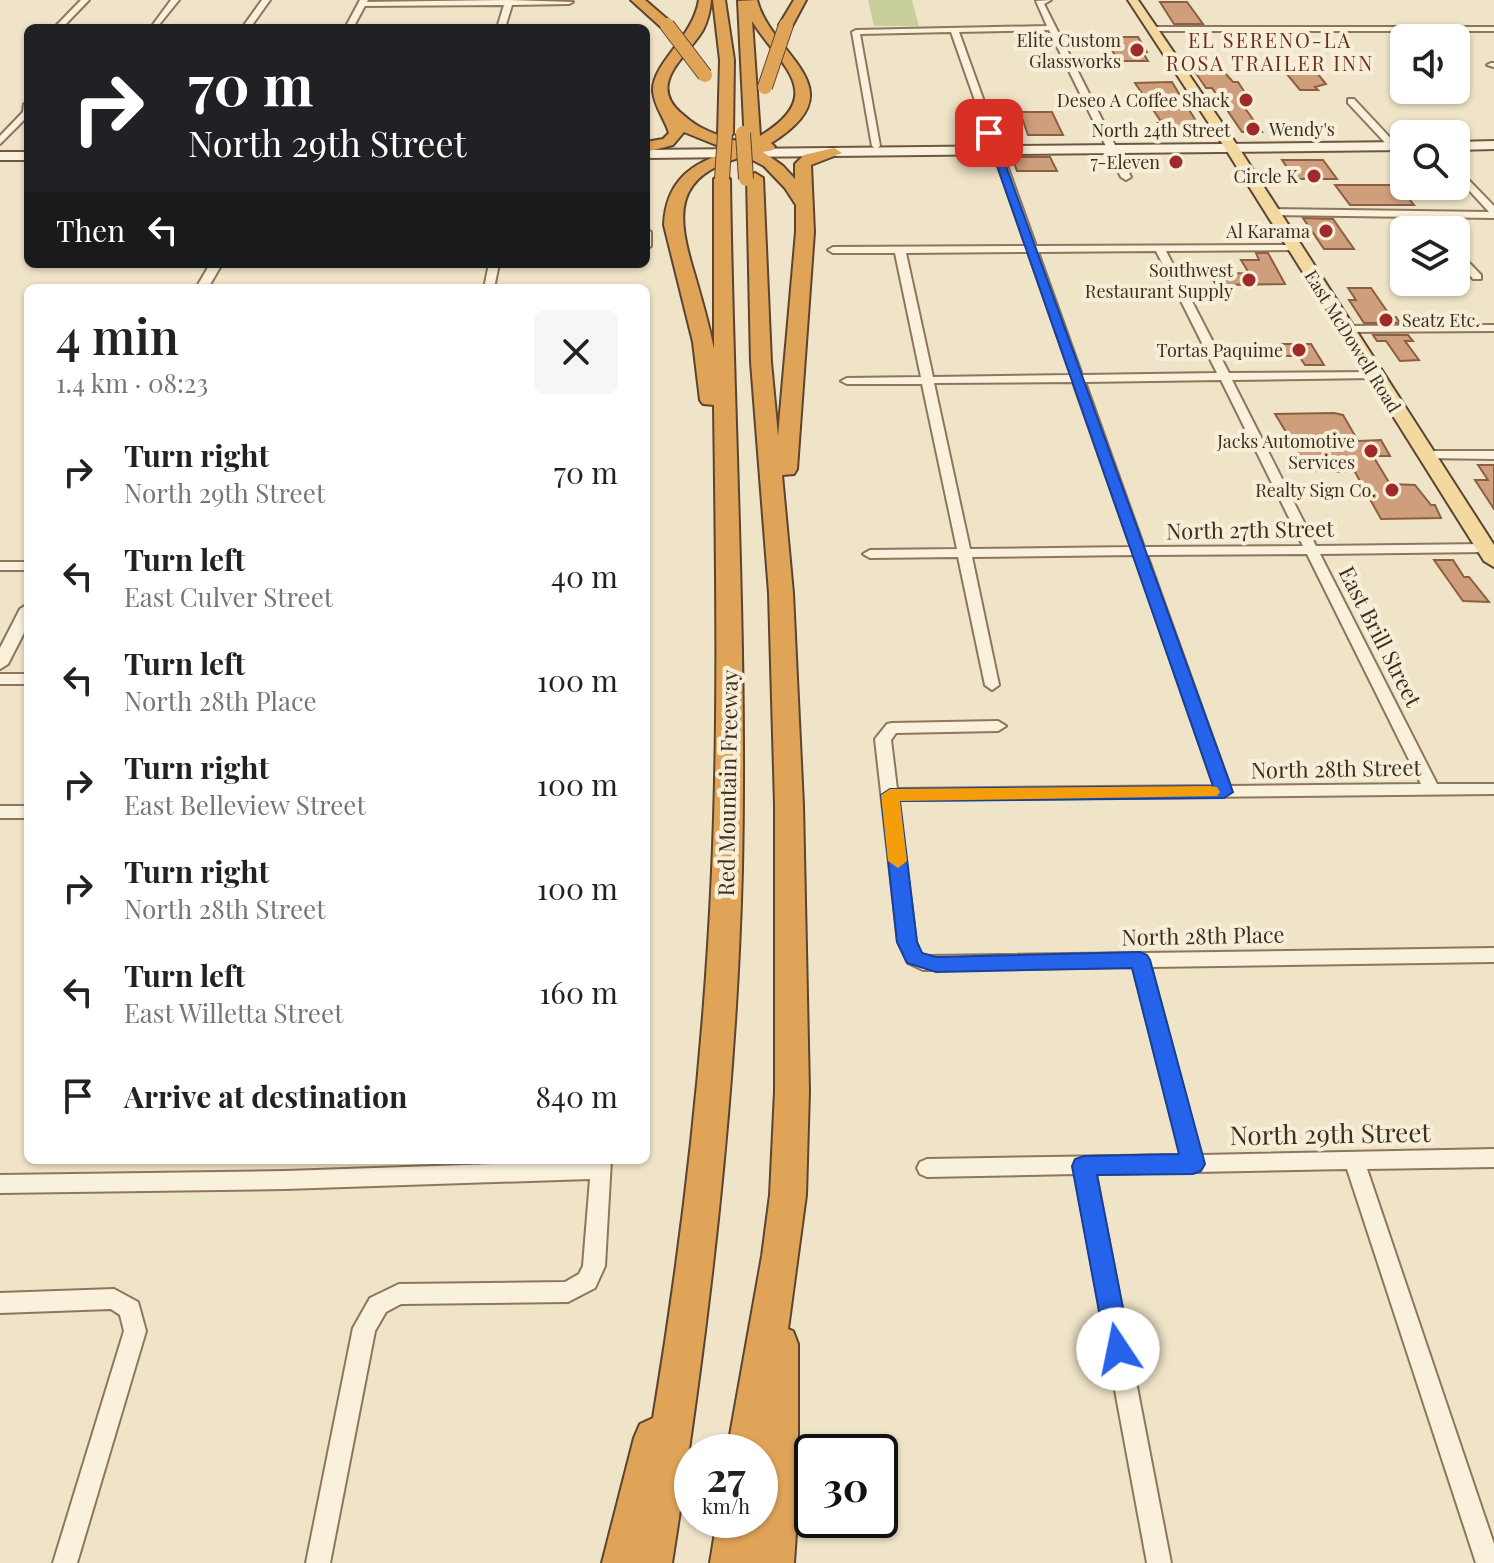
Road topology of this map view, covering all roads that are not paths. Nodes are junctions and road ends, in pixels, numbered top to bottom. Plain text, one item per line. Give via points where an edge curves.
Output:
1 (85, 0) edge
2 (175, 0) edge
3 (266, 0) edge
4 (637, 0) edge
5 (657, 0) edge
6 (705, 0) edge
7 (719, 0) edge
8 (732, 0) edge
9 (744, 0) edge
10 (751, 0) edge
11 (797, 0) edge
12 (1047, 0) edge
13 (1133, 0) edge
14 (1040, 1) edge
15 (363, 2) edge
16 (509, 2) edge
17 (569, 2) edge
18 (62, 24) edge
19 (155, 24) dead end
20 (249, 24) edge
21 (351, 24) edge
22 (502, 24) edge
23 (670, 25) junction
24 (1052, 28) junction
25 (954, 29) junction
26 (1152, 29) junction
27 (1494, 29) edge
28 (727, 60) junction
29 (1351, 101) dead end
30 (667, 108) junction
31 (24, 115) edge
32 (789, 123) junction
33 (1390, 138) edge
34 (0, 141) edge
35 (1494, 145) edge
36 (650, 146) edge
37 (746, 146) junction
38 (854, 146) junction
39 (876, 146) junction
40 (1390, 146) edge
41 (1470, 146) edge
42 (650, 147) edge
43 (1111, 148) junction
44 (1232, 148) junction
45 (918, 149) junction
46 (994, 149) junction
47 (834, 153) junction
48 (0, 156) edge
49 (24, 156) edge
50 (650, 156) edge
51 (650, 157) edge
52 (1126, 177) dead end
53 (1470, 186) edge
54 (1494, 193) edge
55 (1477, 194) junction
56 (675, 203) junction
57 (805, 206) junction
58 (1271, 212) junction
59 (1494, 213) edge
60 (1426, 215) joint
61 (1293, 247) junction
62 (1031, 248) junction
63 (1160, 248) junction
64 (833, 250) dead end
65 (900, 250) junction
66 (1470, 269) edge
67 (1477, 277) dead end
68 (1494, 328) edge
69 (1345, 329) junction
70 (1375, 375) junction
71 (1226, 377) junction
72 (1077, 378) junction
73 (928, 380) junction
74 (847, 381) dead end
75 (1426, 455) junction
76 (1494, 455) edge
77 (1310, 550) junction
78 (1137, 552) junction
79 (870, 554) dead end
80 (965, 554) junction
81 (1490, 555) edge
82 (0, 566) edge
83 (24, 566) edge
84 (728, 576) junction
85 (781, 593) junction
86 (24, 617) edge
87 (0, 664) edge
88 (0, 679) edge
89 (24, 679) edge
90 (992, 685) dead end
91 (998, 726) dead end
92 (1431, 788) junction
93 (1494, 789) edge
94 (1224, 792) junction
95 (890, 795) junction
96 (0, 812) edge
97 (24, 812) edge
98 (1492, 959) edge
99 (1140, 960) junction
100 (1494, 1158) edge
101 (1354, 1161) junction
102 (1193, 1164) junction
103 (601, 1165) edge
104 (1084, 1166) junction
105 (927, 1168) dead end
106 (0, 1184) edge
107 (781, 1256) junction
108 (0, 1303) edge
109 (691, 1306) junction
110 (751, 1434) edge
111 (735, 1538) edge
112 (65, 1563) edge
113 (318, 1563) edge
114 (624, 1563) edge
115 (650, 1563) edge
116 (732, 1563) edge
117 (772, 1563) edge
118 (1159, 1563) edge
119 (1488, 1563) edge

1 - 18 street
2 - 19 street
3 - 20 street
4 - 23 highway
5 - 23 highway
6 - 30 highway via 701,25 661,81
7 - 28 highway, Red Mountain Freeway
8 - 28 highway
8 - 37 highway
9 - 37 highway, Red Mountain Freeway
10 - 32 highway via 757,19 800,79 800,102
11 - 37 highway, bridge
12 - 14 street
13 - 26 main road, East McDowell Road
14 - 24 street
15 - 16 street
15 - 21 street
16 - 17 street
16 - 22 street
23 - 37 highway, bridge via 705,75 716,116
24 - 25 street
24 - 43 street
25 - 39 street via 857,31
25 - 46 street
26 - 27 street
26 - 44 main road, East McDowell Road
28 - 37 highway, Red Mountain Freeway
29 - 33 street
30 - 36 highway via 677,134
30 - 37 highway via 692,131
31 - 34 street
32 - 37 highway
32 - 38 highway via 788,132 796,139
35 - 41 main road
37 - 38 main road, North 24th Street
37 - 42 main road, North 24th Street
37 - 47 main road, North 24th Street
37 - 50 main road, North 24th Street
37 - 56 highway via 699,169
37 - 57 highway via 779,168
37 - 84 highway, Red Mountain Freeway, bridge via 722,179
37 - 85 highway, Red Mountain Freeway
38 - 39 main road, North 24th Street
39 - 45 main road, North 24th Street
40 - 44 main road, North 24th Street
43 - 44 main road, North 24th Street
43 - 46 main road, North 24th Street
43 - 52 street
44 - 58 main road, East McDowell Road
45 - 46 main road, North 24th Street
45 - 47 main road, North 24th Street
46 - 62 street
47 - 57 highway via 803,164
48 - 49 main road
51 - 56 highway via 682,168
53 - 55 street
54 - 55 street
55 - 59 street
56 - 84 highway via 672,222 710,392 717,558
57 - 85 highway
58 - 60 street
58 - 61 main road, East McDowell Road
59 - 60 street
61 - 63 street
61 - 69 main road, East McDowell Road
62 - 63 street
62 - 65 street
62 - 72 street
63 - 71 street, East Brill Street
64 - 65 street
65 - 73 street
66 - 67 street
68 - 69 street
69 - 70 main road, East McDowell Road
70 - 71 street
70 - 75 main road, East McDowell Road
71 - 72 street
71 - 77 street, East Brill Street
72 - 73 street
72 - 78 street
73 - 74 street
73 - 80 street
75 - 76 street
75 - 81 main road, East McDowell Road
77 - 78 street, North 27th Street
77 - 81 street, North 27th Street
77 - 92 street, East Brill Street
78 - 80 street, North 27th Street
78 - 94 street
79 - 80 street, North 27th Street
80 - 90 street
82 - 83 street
84 - 109 highway, Red Mountain Freeway via 722,992
85 - 107 highway via 792,1091
86 - 87 street
88 - 89 street
91 - 95 street via 892,728 883,739
92 - 93 street, North 28th Street
92 - 94 street, North 28th Street
94 - 95 street, North 28th Street
95 - 99 street, North 28th Place via 907,942 914,958 936,964
96 - 97 street
98 - 99 street, North 28th Place
99 - 102 street
100 - 101 street, North 29th Street
101 - 102 street, North 29th Street
101 - 119 street
102 - 104 street, North 29th Street
103 - 106 street via 285,1180
103 - 113 street via 594,1266 587,1281 568,1292 399,1294 378,1305 364,1328
104 - 105 street, North 29th Street
104 - 118 street
107 - 110 highway
107 - 117 highway
108 - 112 street via 114,1299 130,1309 135,1331
109 - 114 highway
109 - 115 highway, Red Mountain Freeway
111 - 116 highway

